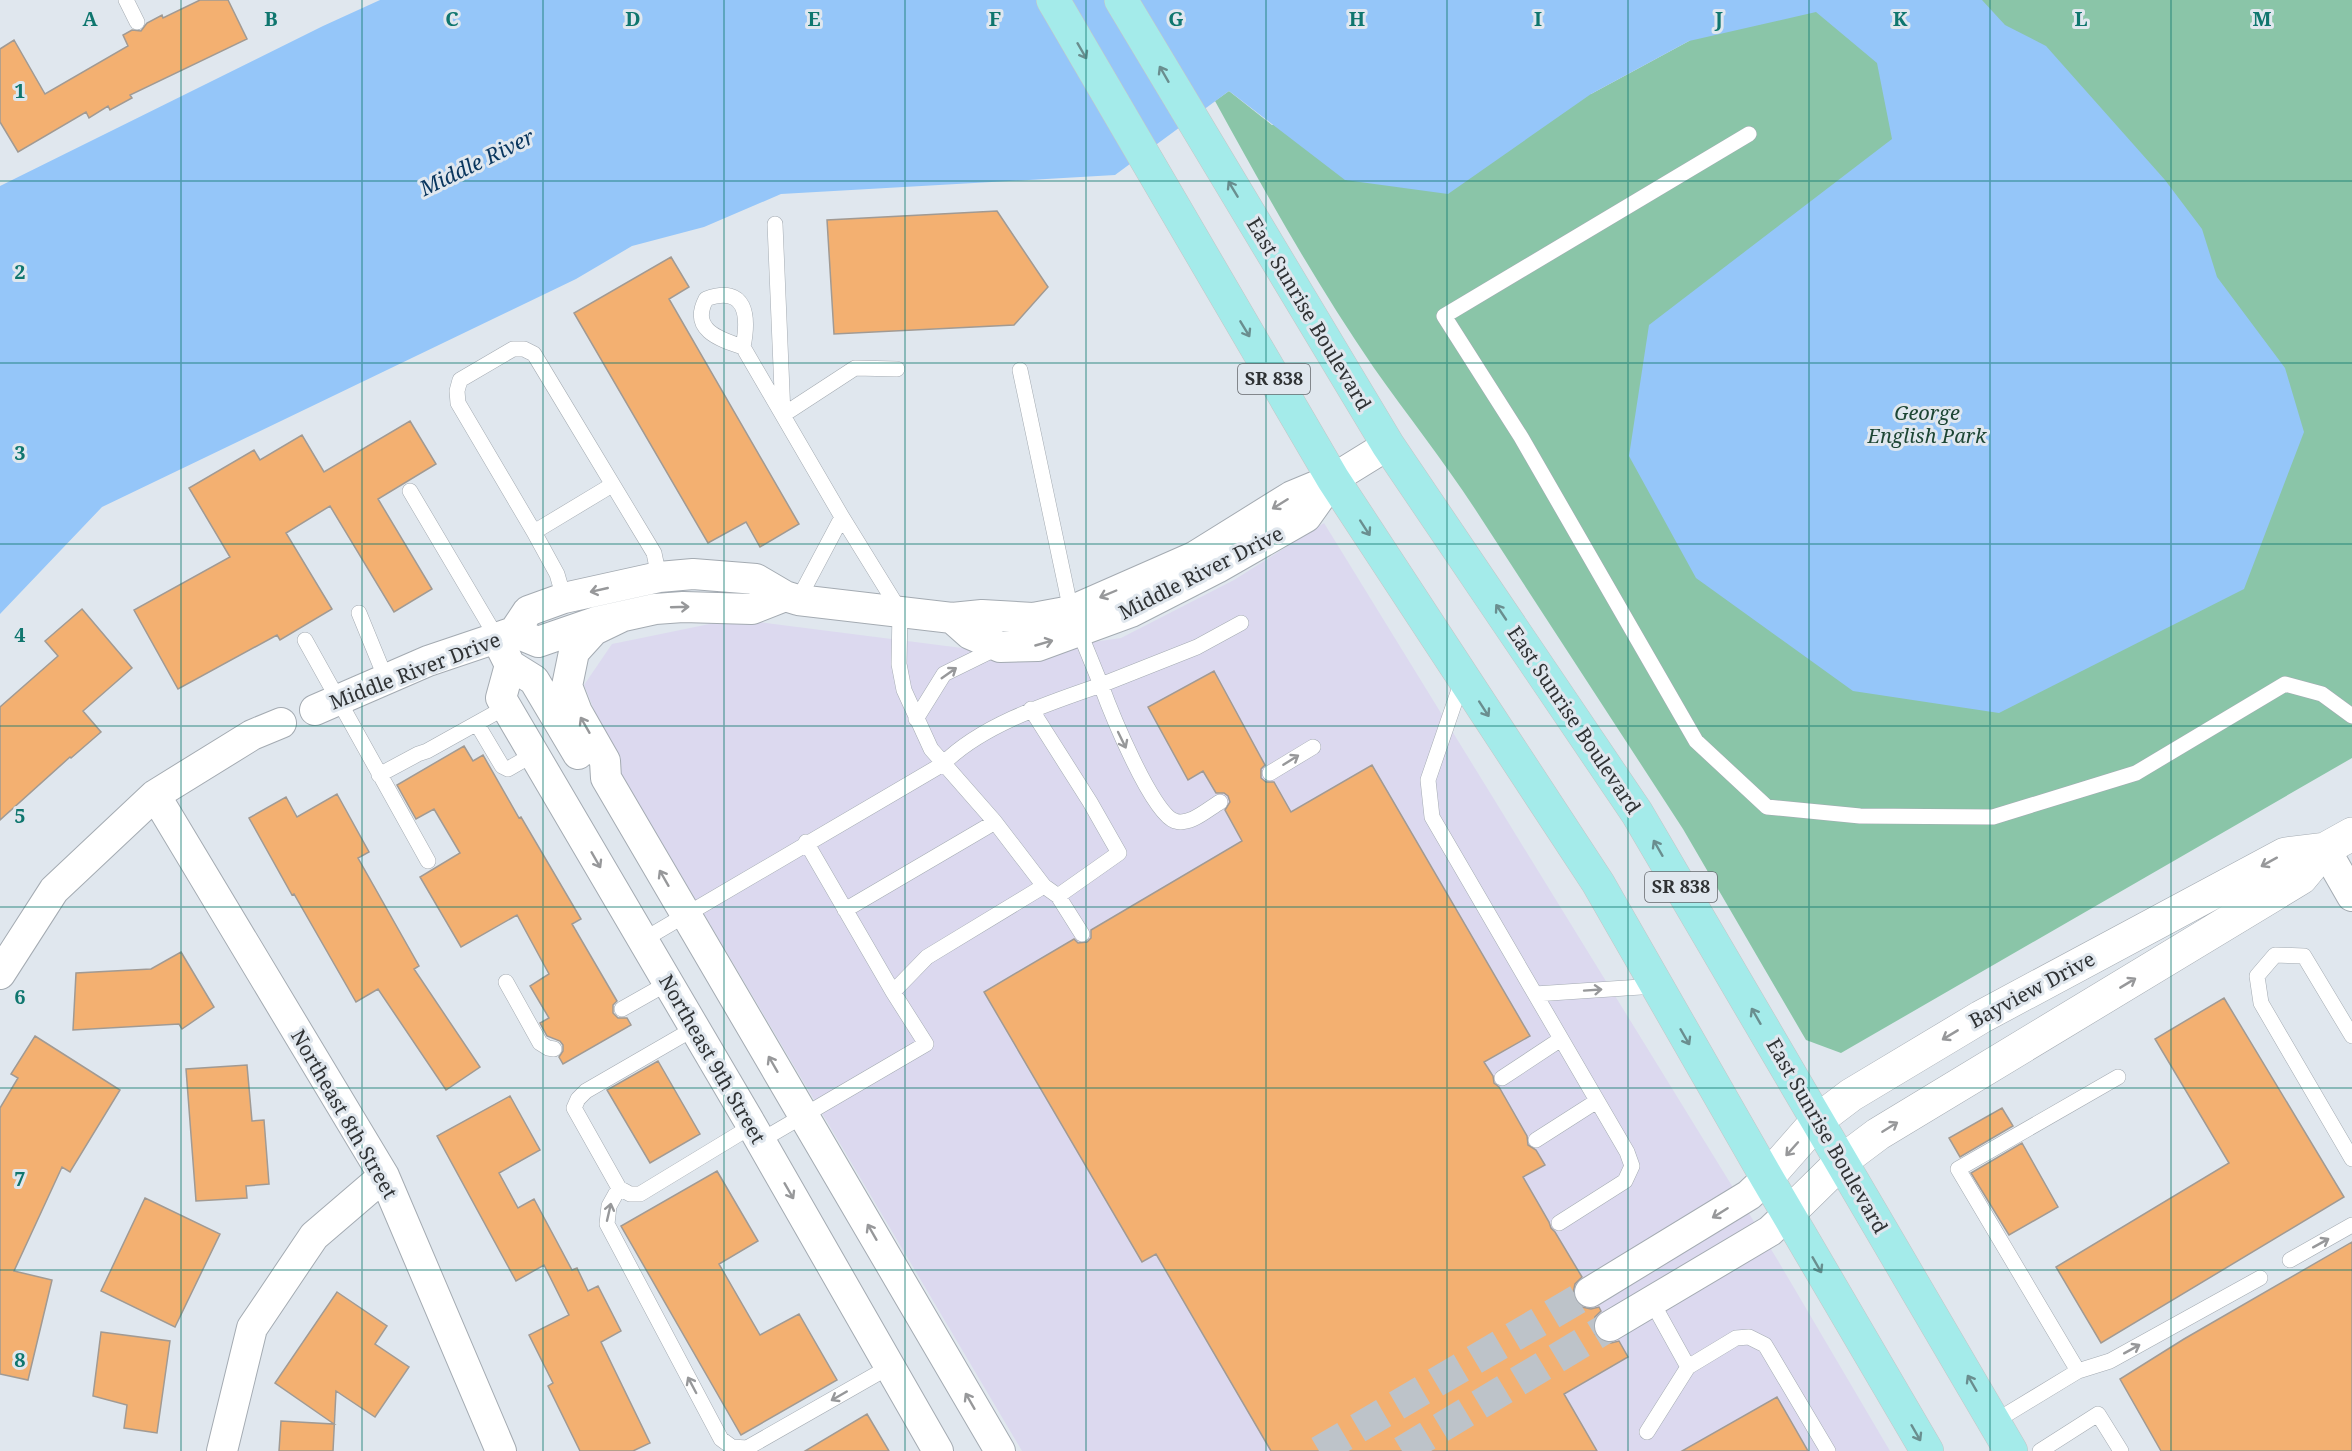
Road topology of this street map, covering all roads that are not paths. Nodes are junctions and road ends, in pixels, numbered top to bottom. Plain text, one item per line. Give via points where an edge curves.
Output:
1 (126, 0) edge
2 (1053, 0) edge
3 (1121, 0) edge
4 (137, 22) dead end
5 (1749, 134) dead end
6 (775, 224) dead end
7 (743, 347) dead end
8 (897, 369) dead end
9 (1020, 370) dead end
10 (783, 415) junction
11 (1388, 445) junction
12 (1333, 479) junction
13 (612, 485) junction
14 (410, 491) dead end
15 (842, 517) junction
16 (534, 532) junction
17 (659, 577) junction
18 (564, 598) junction
19 (792, 598) junction
20 (900, 611) junction
21 (359, 613) dead end
22 (623, 616) junction
23 (952, 618) junction
24 (1075, 621) junction
25 (1241, 623) dead end
26 (506, 635) junction
27 (304, 640) dead end
28 (1000, 647) junction
29 (510, 665) junction
30 (1463, 677) junction
31 (386, 679) junction
32 (1101, 686) junction
33 (326, 705) junction
34 (506, 707) junction
35 (1031, 709) junction
36 (2352, 716) edge
37 (916, 719) junction
38 (281, 723) dead end
39 (477, 724) junction
40 (1313, 747) dead end
41 (534, 754) junction
42 (943, 764) junction
43 (1270, 773) dead end
44 (379, 775) junction
45 (606, 778) junction
46 (155, 795) junction
47 (1220, 802) dead end
48 (996, 822) junction
49 (806, 842) junction
50 (2339, 842) edge
51 (428, 861) dead end
52 (1044, 886) junction
53 (1058, 896) junction
54 (2352, 896) edge
55 (845, 910) junction
56 (686, 915) junction
57 (1082, 934) dead end
58 (643, 940) junction
59 (0, 974) edge
60 (506, 982) dead end
61 (668, 982) junction
62 (1656, 986) junction
63 (893, 992) junction
64 (1535, 994) junction
65 (622, 1009) dead end
66 (695, 1029) junction
67 (2352, 1036) edge
68 (1561, 1039) junction
69 (554, 1049) dead end
70 (2118, 1077) dead end
71 (1502, 1078) dead end
72 (1597, 1101) junction
73 (804, 1116) junction
74 (1818, 1120) junction
75 (756, 1133) junction
76 (1536, 1140) dead end
77 (2352, 1159) edge
78 (1842, 1161) junction
79 (384, 1176) junction
80 (1767, 1178) junction
81 (619, 1188) junction
82 (1788, 1214) junction
83 (1559, 1223) dead end
84 (2352, 1226) edge
85 (2290, 1260) dead end
86 (2260, 1278) dead end
87 (1590, 1292) tunnel mouth
88 (1652, 1302) junction
89 (1611, 1326) tunnel mouth
90 (890, 1367) junction
91 (1688, 1367) junction
92 (2078, 1371) junction
93 (1994, 1422) junction
94 (1647, 1432) dead end
95 (222, 1451) edge
96 (501, 1451) edge
97 (938, 1451) edge
98 (1000, 1451) edge
99 (1828, 1451) edge
100 (1927, 1451) edge
101 (2012, 1451) edge
102 (2040, 1451) edge
103 (2121, 1451) edge

1 - 4 lane
2 -> 12 main road, SR 838
11 -> 3 main road, East Sunrise Boulevard / SR 838
5 - 36 lane via 1444,316 1521,437 1696,741 1767,807 1860,816 1993,817 2136,773 2285,684 2322,694
6 - 10 lane
7 - 10 lane
8 - 10 lane via 855,368
9 - 24 lane
10 - 15 lane
11 - 12 street, Middle River Drive
74 -> 11 main road, East Sunrise Boulevard / SR 838 via 1637,813
12 - 24 street, Middle River Drive via 1306,517 1216,568 1131,612
12 -> 30 main road, SR 838
13 - 16 lane
13 - 16 lane via 534,354 513,349 460,380 458,403
13 - 17 lane via 654,553
14 - 26 lane
15 - 19 lane
15 - 20 lane
16 - 18 lane via 557,574
17 -> 18 street, Middle River Drive
17 - 19 street, Middle River Drive via 693,574 756,579
18 - 26 street, Middle River Drive via 528,611
19 - 20 street, Middle River Drive
22 -> 19 street, Middle River Drive via 683,607 752,609
20 - 23 street, Middle River Drive
20 - 37 lane via 899,664
21 - 31 lane
22 - 26 street, Middle River Drive via 538,642
45 -> 22 street via 605,761 567,686 574,652 594,630
23 - 24 street, Middle River Drive via 982,615
23 - 28 street, Middle River Drive via 970,634
28 -> 24 street, Middle River Drive via 1038,646
24 - 32 lane
25 - 32 lane via 1197,647
26 - 29 street
26 - 31 street, Middle River Drive
27 - 33 lane
37 -> 28 lane via 944,674
29 - 34 street via 501,698
29 - 45 street via 534,680 587,771
30 -> 62 main road, SR 838 via 1598,883
30 - 64 lane via 1428,780 1432,817
31 - 33 street, Middle River Drive
32 - 35 lane
32 -> 47 lane via 1122,740 1169,818 1189,821
33 - 44 lane
34 - 39 lane
34 - 41 street, Northeast 9th Street
35 - 42 lane via 957,749
35 - 53 lane via 1119,853
37 - 42 lane
38 - 46 street via 252,735
39 - 41 lane via 502,766 508,769
39 - 44 lane
43 -> 40 lane
41 -> 58 street, Northeast 9th Street
42 - 48 lane
42 - 49 lane
44 - 51 lane
56 -> 45 street
46 - 59 street via 54,890
46 - 79 street, Northeast 8th Street
48 - 52 lane
48 - 55 lane
49 - 55 lane
49 - 56 lane
50 - 54 street
50 -> 74 street, Bayview Drive via 2285,854 2039,985 1851,1095
78 -> 50 street, Bayview Drive via 1907,1116 2301,878
52 - 53 lane
52 - 63 lane via 927,957
53 - 57 lane
55 - 63 lane
56 - 58 lane
73 -> 56 street
58 - 61 street, Northeast 9th Street
60 - 69 lane via 540,1043
61 - 65 lane
61 - 66 street, Northeast 9th Street
64 -> 62 lane
62 -> 80 main road, SR 838
63 - 73 lane via 926,1044
64 - 68 lane
66 - 75 street, Northeast 9th Street
66 - 81 lane via 578,1098 574,1108
67 - 77 lane via 2304,956 2275,955 2257,976 2261,1003
68 - 71 lane
68 - 72 lane
70 - 92 lane via 1958,1169
72 - 76 lane
72 - 83 lane via 1632,1166 1625,1181
73 - 75 lane
98 -> 73 street
74 - 78 main road, East Sunrise Boulevard / SR 838
74 -> 80 street, Bayview Drive
75 - 81 lane via 640,1194
75 -> 90 street, Northeast 9th Street
78 - 82 street, Bayview Drive
93 -> 78 main road, East Sunrise Boulevard / SR 838
79 - 95 street via 314,1236 252,1328
79 - 96 street, Northeast 8th Street
80 - 82 main road, SR 838
80 -> 87 street via 1742,1200
90 -> 81 lane via 747,1448 732,1447 721,1440 607,1224 609,1206
82 - 88 street via 1770,1231
82 -> 100 main road, SR 838
85 -> 84 lane
92 -> 86 lane via 2110,1361
88 - 89 street
88 - 91 lane
90 - 97 street, Northeast 9th Street
91 - 94 lane
91 - 99 lane via 1736,1338 1749,1337 1765,1346
92 - 93 lane
93 - 101 main road, East Sunrise Boulevard / SR 838
102 - 103 lane via 2098,1414

